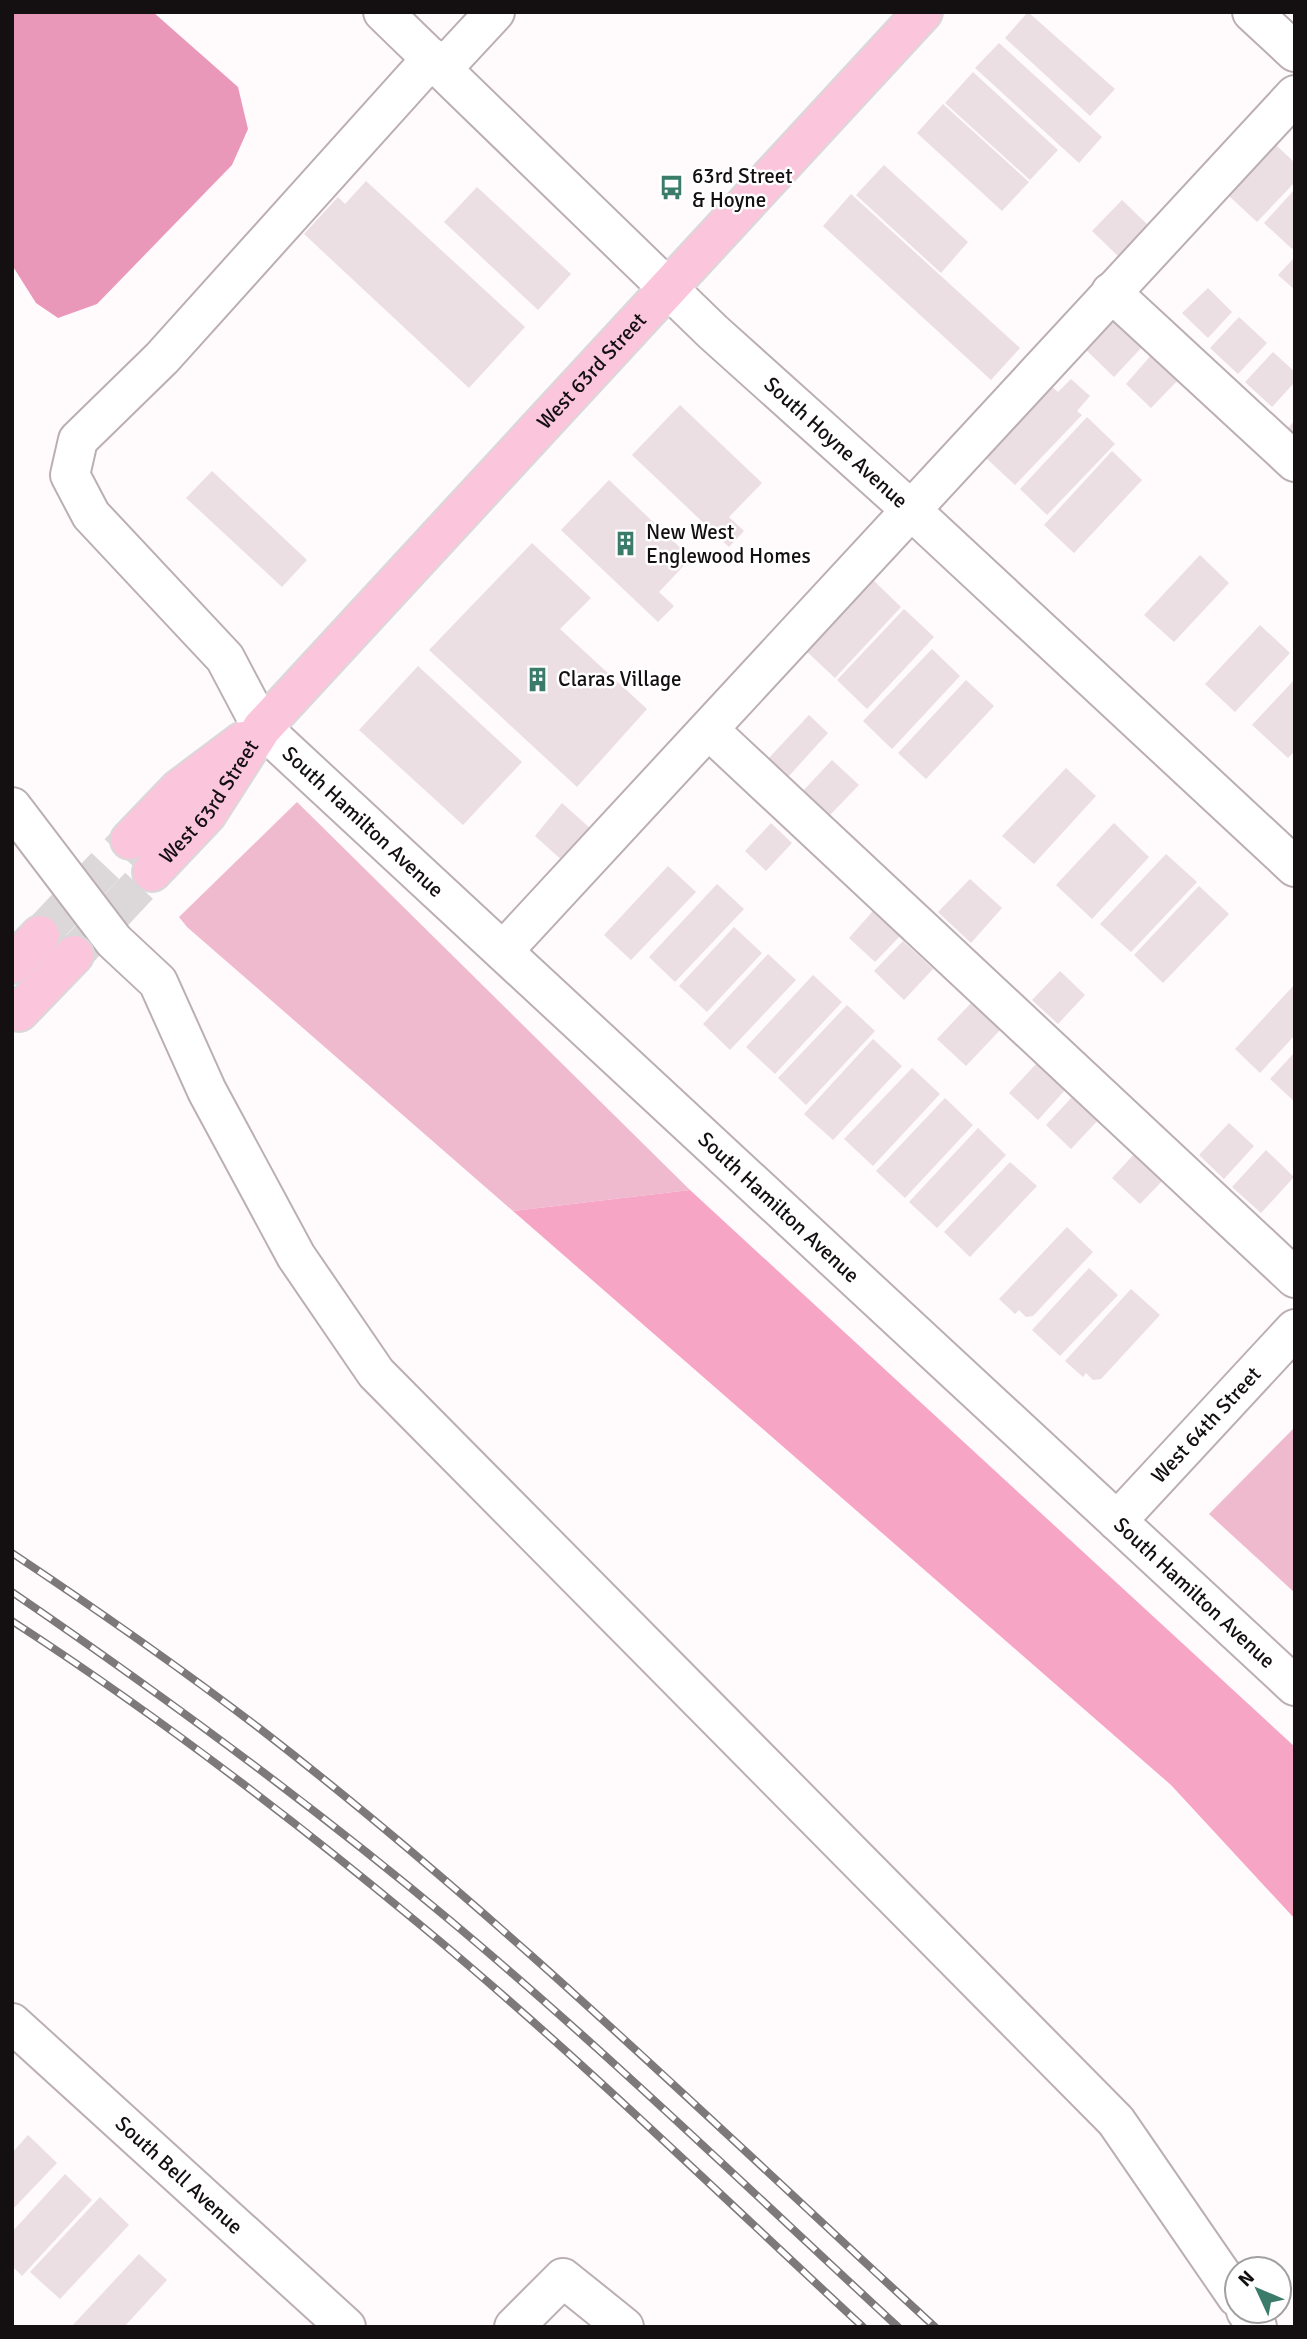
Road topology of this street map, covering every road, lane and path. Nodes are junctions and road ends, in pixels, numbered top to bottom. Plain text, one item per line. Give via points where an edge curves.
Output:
1 (383, 12) edge
2 (495, 12) edge
3 (923, 12) edge
4 (1252, 12) edge
5 (1295, 52) edge
6 (438, 63) junction
7 (1295, 95) edge
8 (670, 288) junction
9 (1111, 292) junction
10 (1295, 463) edge
11 (911, 510) junction
12 (262, 728) junction
13 (709, 730) junction
14 (12, 807) edge
15 (130, 840) tunnel mouth
16 (1295, 867) edge
17 (152, 872) tunnel mouth
18 (40, 934) tunnel mouth
19 (503, 951) junction
20 (74, 955) tunnel mouth
21 (12, 964) edge
22 (19, 1013) dead end
23 (1295, 1278) edge
24 (1295, 1329) edge
25 (1117, 1521) junction
26 (1295, 1686) edge
27 (12, 2023) edge
28 (1223, 2277) edge
29 (346, 2327) edge
30 (514, 2327) edge
31 (624, 2327) edge

1 - 6 street, South Hoyne Avenue
2 - 6 street, South Hamilton Avenue
3 - 8 main road, West 63rd Street
4 - 5 street
6 - 8 street, South Hoyne Avenue
6 - 12 street, South Hamilton Avenue via 162,358 78,440 70,475 91,515 225,658
7 - 9 street
8 - 11 street, South Hoyne Avenue
8 - 12 main road, West 63rd Street
9 - 10 street
9 - 11 street
11 - 13 street
11 - 16 street, South Hoyne Avenue
12 - 15 main road, West 63rd Street via 179,789
12 - 17 main road, West 63rd Street via 207,814
12 - 19 street, South Hamilton Avenue
13 - 19 street
13 - 23 street
14 - 28 street via 114,941 158,982 207,1091 296,1256 376,1373 1116,2120
18 - 21 main road
19 - 25 street, South Hamilton Avenue
20 - 22 main road
24 - 25 street, West 64th Street
25 - 26 street, South Hamilton Avenue
27 - 29 street, South Bell Avenue
30 - 31 street via 563,2278

